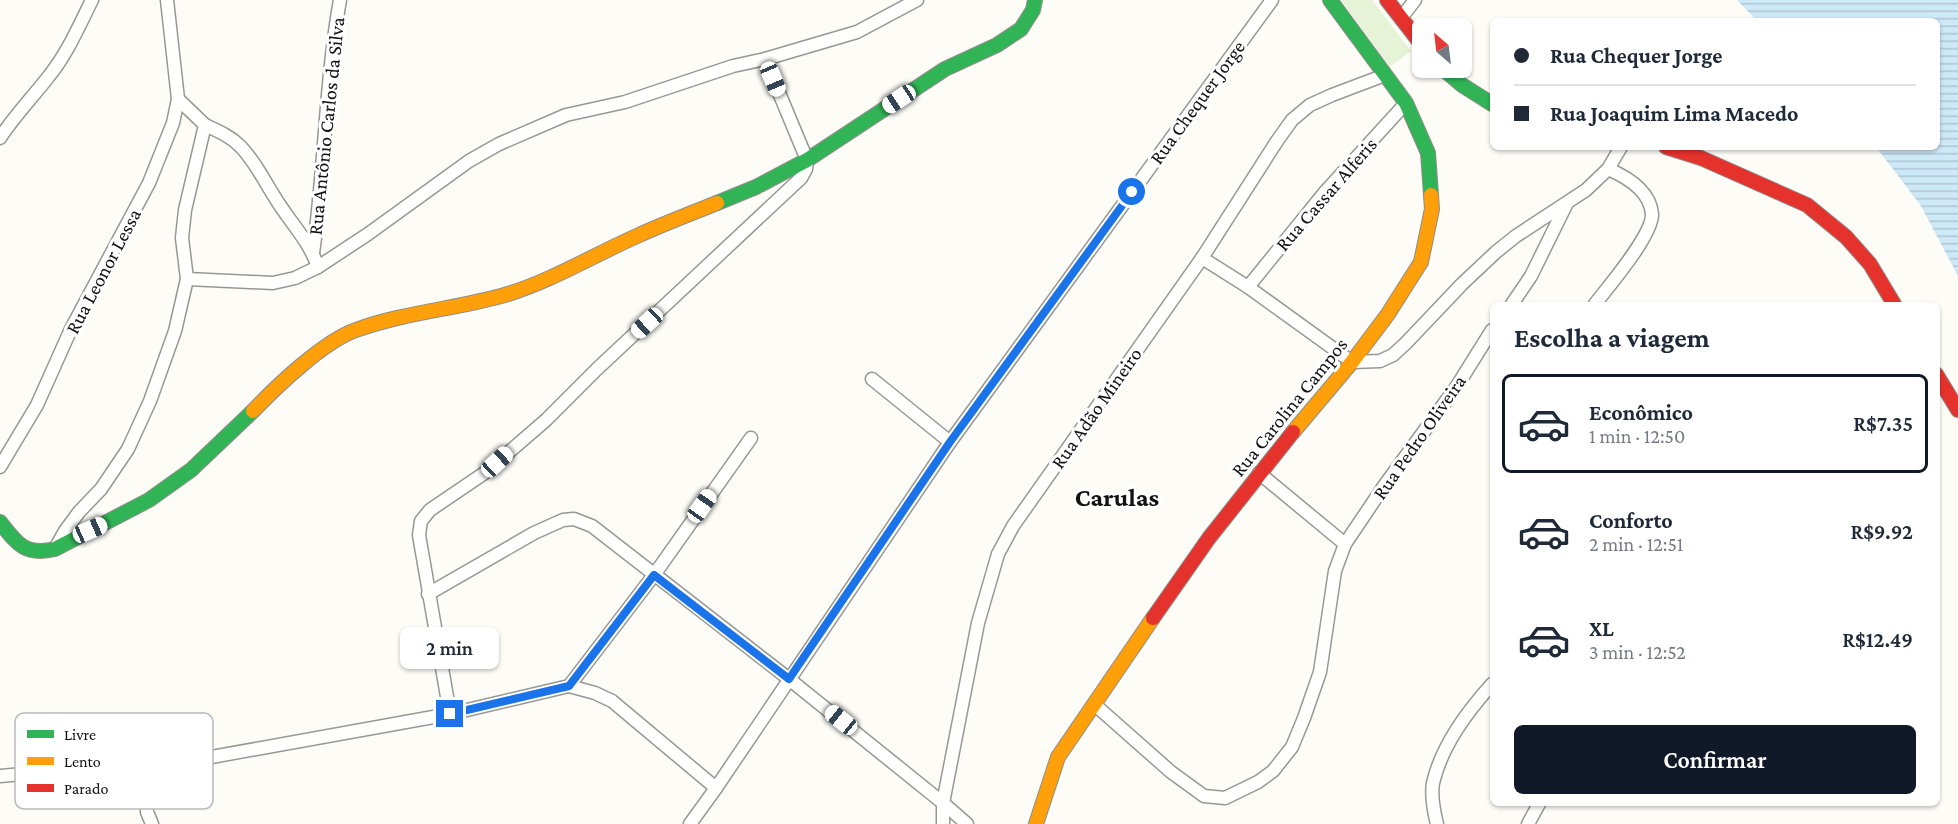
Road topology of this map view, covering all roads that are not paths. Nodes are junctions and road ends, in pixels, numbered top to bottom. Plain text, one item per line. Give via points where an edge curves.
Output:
1 (92, 0) edge
2 (166, 0) edge
3 (340, 0) edge
4 (918, 0) edge
5 (1035, 0) edge
6 (1272, 0) edge
7 (1330, 0) edge
8 (1388, 0) edge
9 (1414, 0) edge
10 (1401, 18) junction
11 (1412, 32) edge
12 (765, 59) junction
13 (1385, 75) junction
14 (1454, 78) edge
15 (178, 99) junction
16 (1406, 103) junction
17 (1490, 103) edge
18 (205, 125) junction
19 (0, 138) edge
20 (1619, 150) edge
21 (1676, 150) edge
22 (807, 160) junction
23 (1608, 169) junction
24 (1566, 205) junction
25 (313, 252) junction
26 (1203, 258) junction
27 (318, 267) junction
28 (187, 279) junction
29 (1248, 287) junction
30 (1513, 302) edge
31 (1596, 302) edge
32 (1893, 302) edge
33 (1490, 333) edge
34 (1352, 362) junction
35 (872, 379) dead end
36 (1940, 381) edge
37 (1958, 410) edge
38 (751, 438) dead end
39 (950, 442) junction
40 (0, 466) edge
41 (1259, 473) junction
42 (0, 522) edge
43 (1345, 544) junction
44 (55, 549) junction
45 (654, 575) junction
46 (428, 594) junction
47 (789, 679) junction
48 (569, 686) junction
49 (1490, 687) edge
50 (1094, 704) junction
51 (450, 714) junction
52 (213, 757) edge
53 (15, 775) edge
54 (0, 776) edge
55 (716, 788) junction
56 (943, 803) junction
57 (1538, 806) edge
58 (147, 809) edge
59 (152, 824) edge
60 (690, 824) edge
61 (943, 824) edge
62 (967, 824) edge
63 (1035, 824) edge
64 (1437, 824) edge
65 (1528, 824) edge

1 - 19 street via 63,56
2 - 15 street
3 - 25 street, Rua Antônio Carlos da Silva
4 - 12 street via 857,32
5 - 22 street via 1021,29 945,69
6 - 39 street, Rua Chequer Jorge
7 - 13 street, Rua Carolina Campos
8 - 10 street
9 - 10 street
10 - 11 street
12 - 22 street
12 - 27 street via 566,116 499,144
13 - 16 street, Rua Carolina Campos
13 - 26 street, Rua Adão Mineiro via 1310,105 1293,120
14 - 17 street
15 - 18 street
15 - 40 street, Rua Leonor Lessa via 173,123 149,183 71,330 50,379
16 - 29 street, Rua Cassar Alferis via 1324,192
16 - 34 street, Rua Carolina Campos via 1428,153 1432,209 1421,262
18 - 25 street via 224,134 253,160
18 - 28 street via 185,210 182,238
20 - 23 street
21 - 32 street via 1807,205 1846,237 1870,264
22 - 44 street via 756,187 542,281 507,294 399,317 338,339 277,386 191,470 149,500
22 - 46 street via 801,178 777,202 546,420 486,472 430,510 421,521 419,535
23 - 24 street
23 - 31 street via 1635,184 1652,213 1643,239
24 - 30 street via 1531,276
24 - 34 street via 1496,252 1393,356 1380,361
25 - 27 street
26 - 29 street
26 - 56 street, Rua Adão Mineiro via 1013,526 999,554 978,623
27 - 28 street via 273,283
28 - 44 street via 175,332 128,448
29 - 34 street
33 - 43 street, Rua Pedro Oliveira
34 - 41 street, Rua Carolina Campos
35 - 39 street
36 - 37 street
38 - 45 street
39 - 47 street, Rua Chequer Jorge
41 - 43 street
41 - 50 street, Rua Carolina Campos
42 - 44 street via 20,547 42,553
43 - 50 street, Rua Pedro Oliveira via 1335,571 1320,672 1304,718 1292,747 1273,771 1258,782 1226,798 1204,796 1170,772
45 - 46 street via 592,526 574,519 534,533
45 - 47 street
45 - 48 street
46 - 51 street
47 - 55 street, Rua Chequer Jorge
47 - 56 street
48 - 51 street
48 - 55 street via 612,701
49 - 64 street via 1447,747 1433,784
50 - 63 street, Rua Carolina Campos via 1058,757
51 - 52 street
53 - 54 street
55 - 60 street, Rua Chequer Jorge
56 - 61 street, Rua Adão Mineiro
56 - 62 street
57 - 65 street
58 - 59 street

